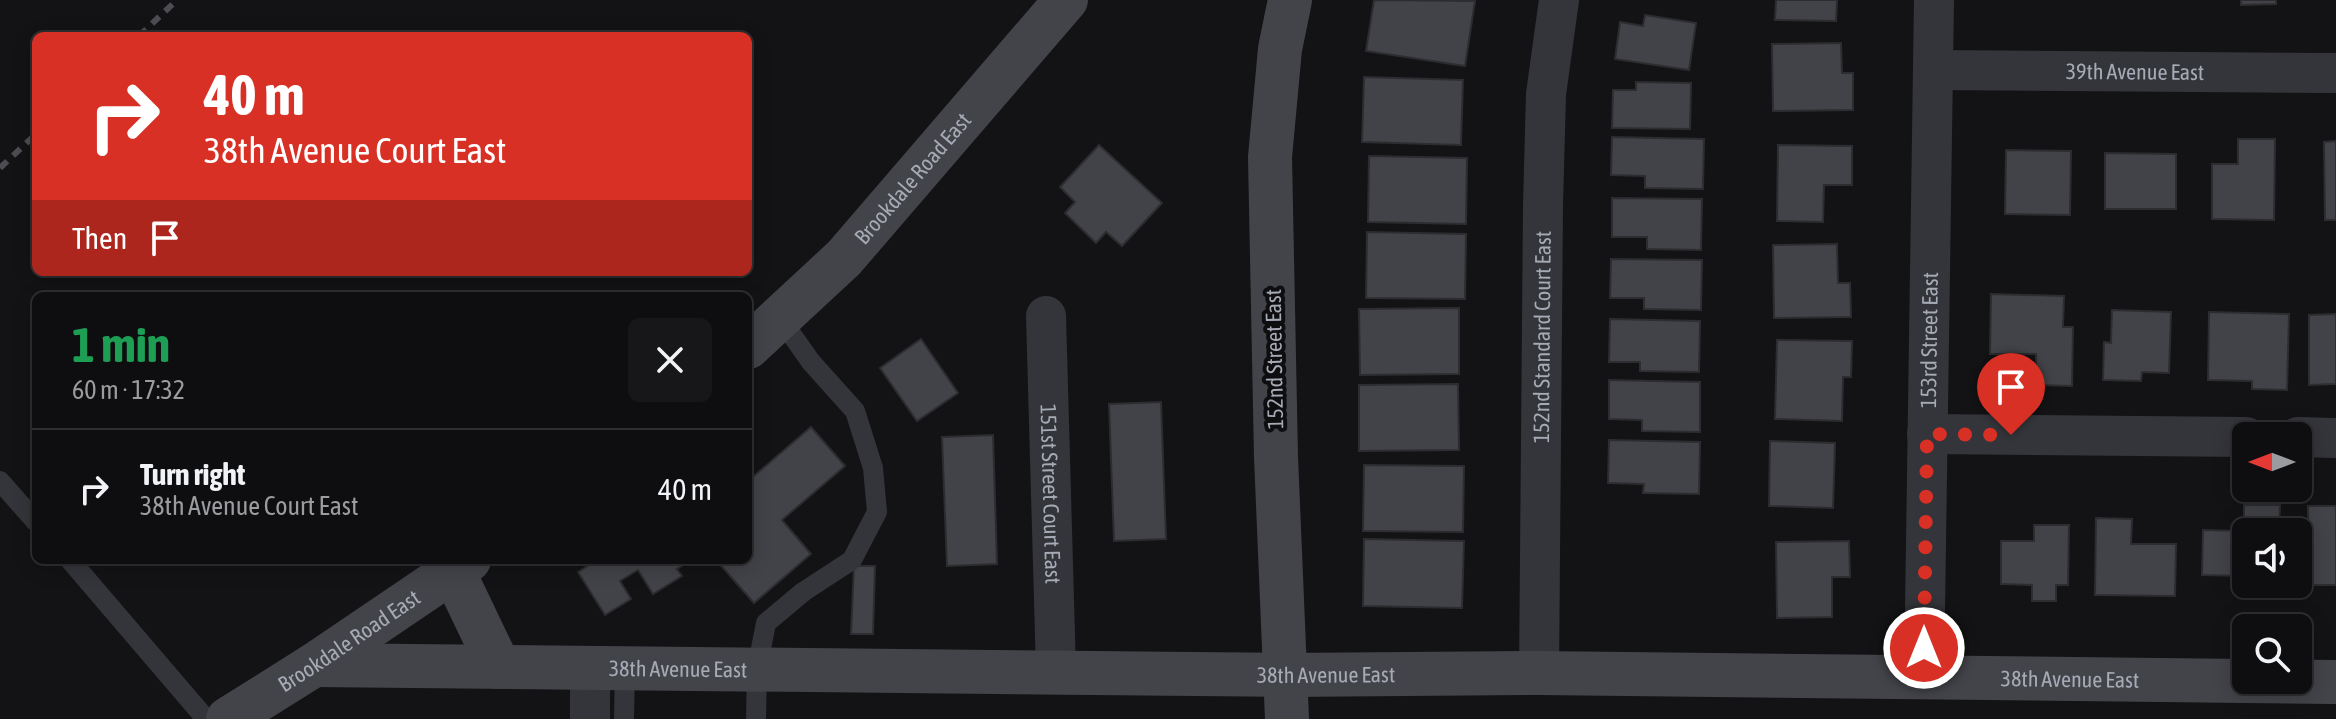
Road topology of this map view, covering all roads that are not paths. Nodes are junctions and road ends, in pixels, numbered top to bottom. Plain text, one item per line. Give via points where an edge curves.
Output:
1 (1066, 0) edge
2 (1290, 0) edge
3 (1559, 0) edge
4 (1934, 0) edge
5 (1933, 70) junction
6 (2336, 73) edge
7 (1046, 316) dead end
8 (780, 318) junction
9 (752, 343) edge
10 (1927, 434) junction
11 (2232, 437) edge
12 (2312, 437) edge
13 (2336, 438) edge
14 (0, 481) edge
15 (32, 517) edge
16 (74, 564) edge
17 (461, 565) edge
18 (314, 665) junction
19 (499, 667) junction
20 (607, 668) junction
21 (757, 669) junction
22 (1056, 671) junction
23 (1539, 673) junction
24 (1286, 675) junction
25 (1924, 678) junction
26 (2336, 682) edge
27 (206, 719) edge
28 (228, 719) edge
29 (590, 719) edge
30 (624, 719) edge
31 (756, 719) edge
32 (1287, 719) edge

1 - 8 street, Brookdale Road East via 844,258
2 - 24 street, 152nd Street East via 1270,157
3 - 23 street, 152nd Standard Court East via 1546,94 1543,189
4 - 5 street, 153rd Street East
5 - 6 street, 39th Avenue East
5 - 10 street, 153rd Street East
7 - 22 street, 151st Street Court East
8 - 9 street, Brookdale Road East
8 - 21 lane via 855,411 873,468 877,512 852,560 766,623
10 - 11 street
10 - 25 street, 153rd Street East
12 - 13 street
14 - 15 lane
16 - 27 lane
17 - 18 street, Brookdale Road East
17 - 19 street
18 - 19 street, 38th Avenue East
18 - 28 street, Brookdale Road East
19 - 20 street, 38th Avenue East
20 - 21 street, 38th Avenue East
20 - 29 street
20 - 30 lane
21 - 22 street, 38th Avenue East
21 - 31 lane
22 - 24 street, 38th Avenue East
23 - 24 street, 38th Avenue East
23 - 25 street, 38th Avenue East
24 - 32 street, 152nd Street East
25 - 26 street, 38th Avenue East

